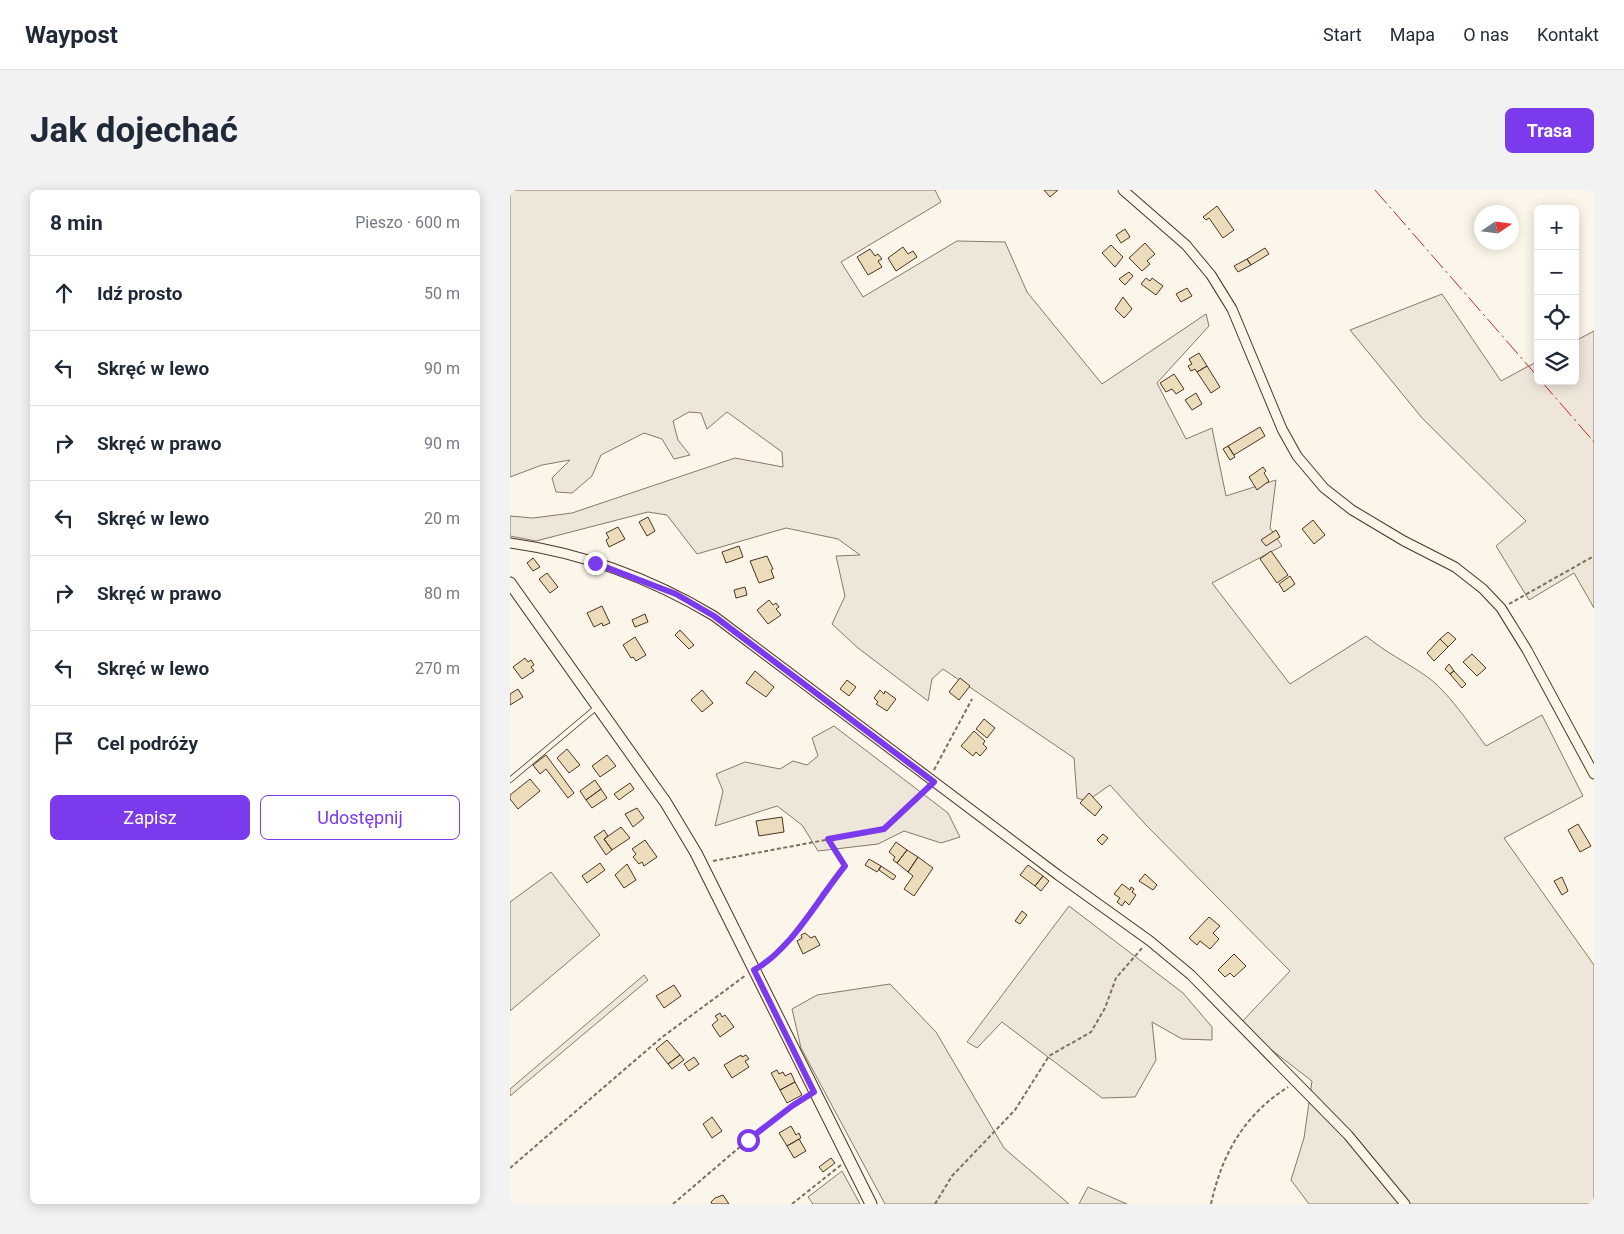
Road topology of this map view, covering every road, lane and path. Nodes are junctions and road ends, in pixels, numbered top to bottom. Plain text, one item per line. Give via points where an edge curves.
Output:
1 (1123, 190) edge
2 (510, 543) edge
3 (1594, 556) edge
4 (510, 583) edge
5 (1501, 608) junction
6 (972, 699) dead end
7 (598, 707) junction
8 (1594, 774) edge
9 (510, 780) edge
10 (932, 780) junction
11 (828, 839) junction
12 (702, 864) junction
13 (1150, 941) junction
14 (754, 970) junction
15 (1296, 1082) junction
16 (814, 1092) junction
17 (848, 1161) junction
18 (510, 1168) edge
19 (673, 1204) edge
20 (792, 1204) edge
21 (871, 1204) edge
22 (935, 1204) edge
23 (1211, 1204) edge
24 (1405, 1204) edge

1 - 5 street via 1186,246 1211,275 1232,309 1282,429 1297,456 1324,488 1352,510 1455,567
2 - 10 street via 550,548 676,594 714,616
3 - 5 path
4 - 7 street
5 - 8 street
6 - 10 path
7 - 9 lane
7 - 12 street via 666,803
10 - 11 path via 884,829
10 - 13 street
11 - 12 path
11 - 14 path via 845,866 783,947 767,963
12 - 14 street
13 - 15 street via 1191,974
13 - 22 path via 1116,978 1105,1008 1091,1032 1048,1056 1015,1110 952,1176
14 - 16 street
14 - 18 path via 661,1038
15 - 23 path via 1252,1114 1230,1147 1216,1178
15 - 24 street via 1348,1135
16 - 17 street
16 - 19 path via 756,1134
17 - 20 path
17 - 21 street

